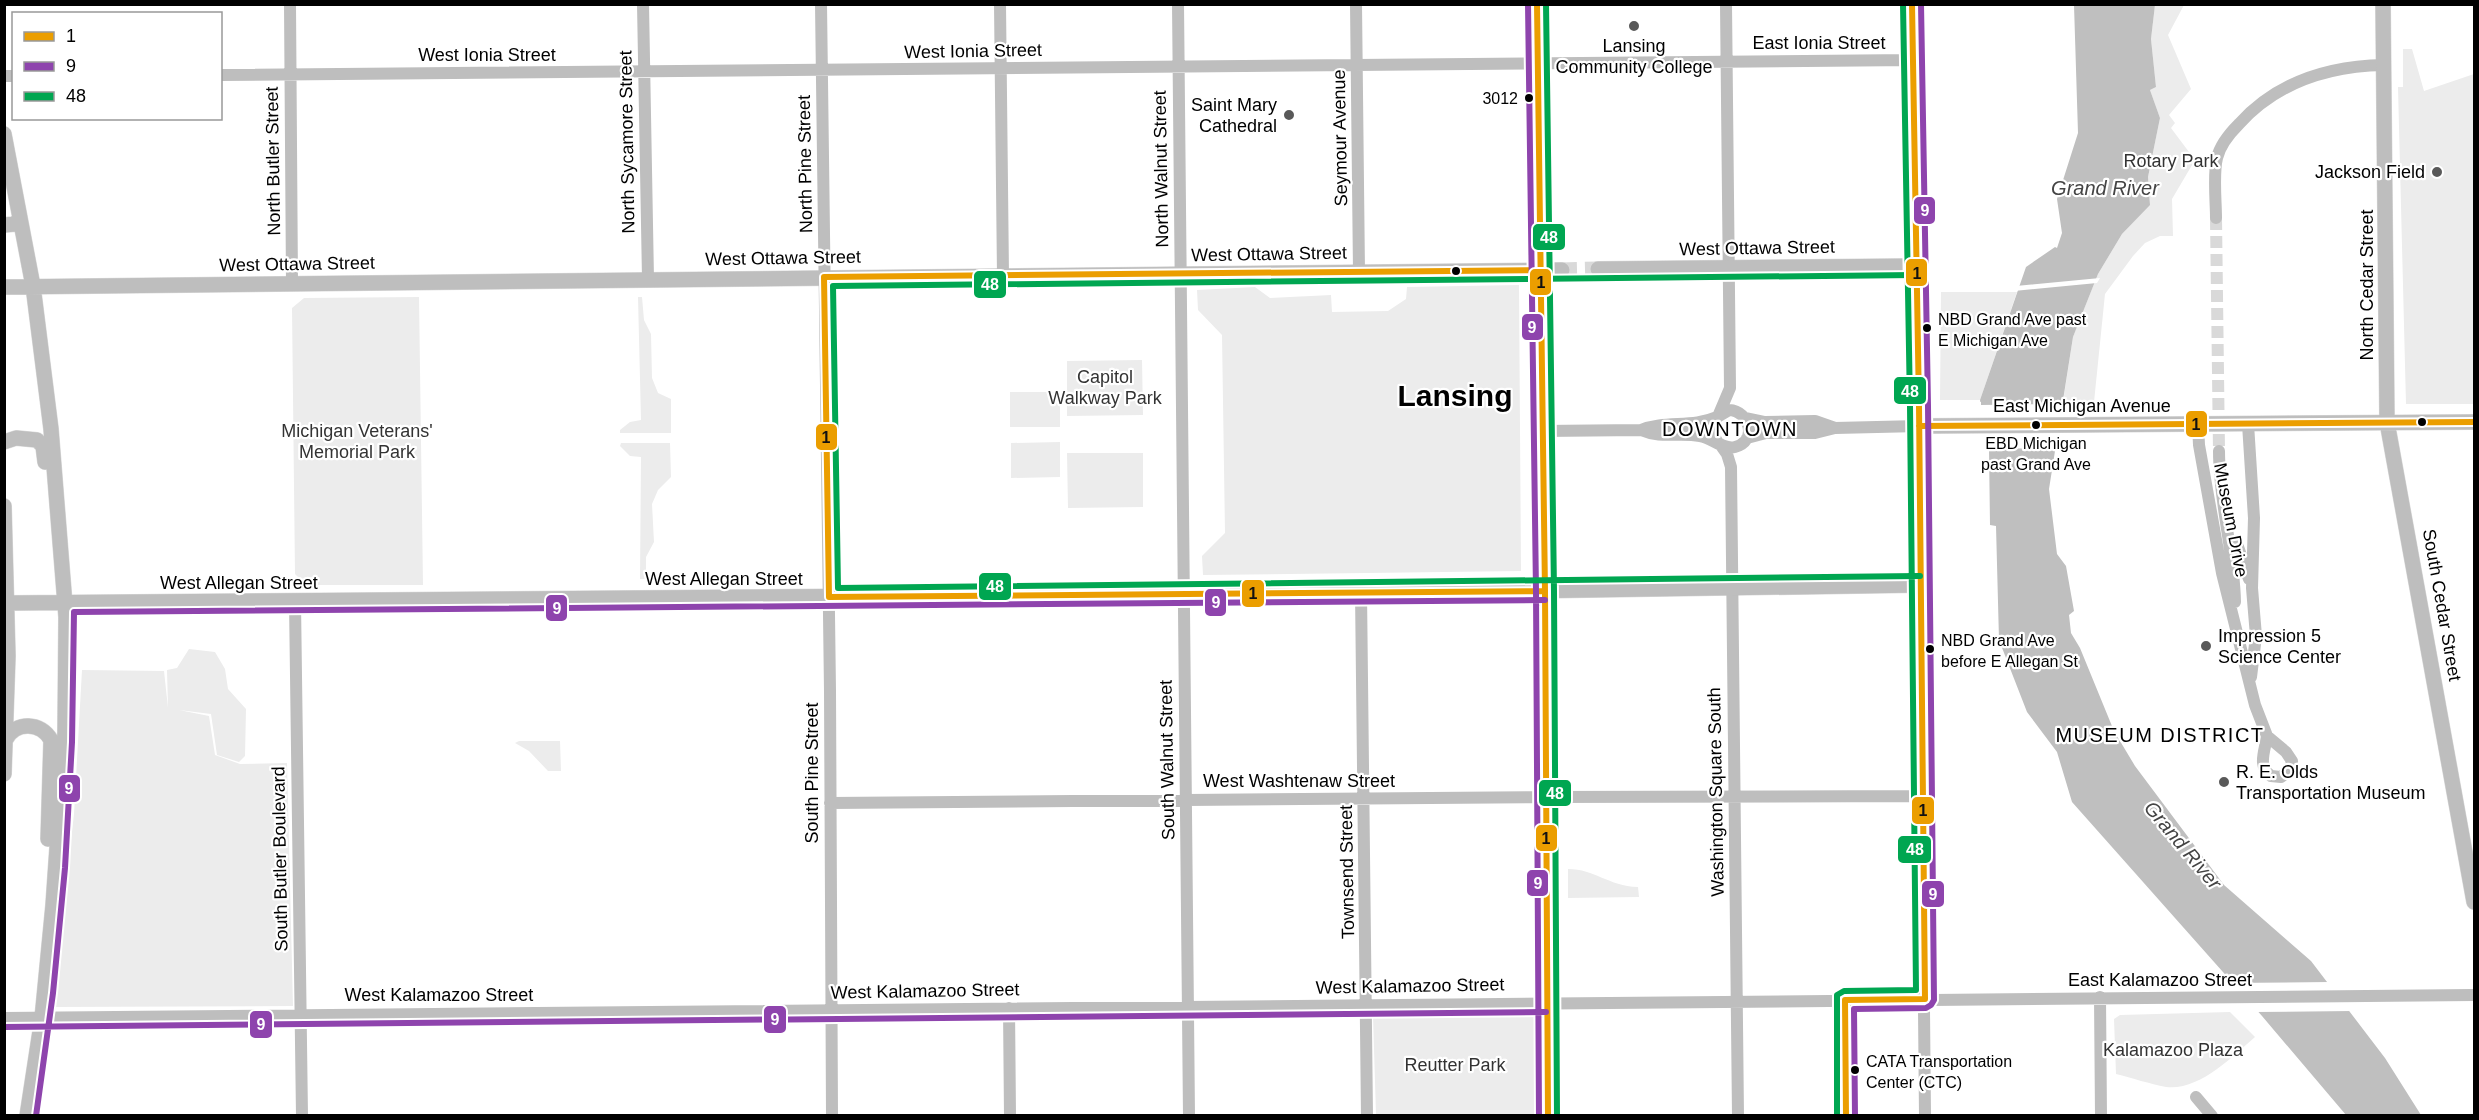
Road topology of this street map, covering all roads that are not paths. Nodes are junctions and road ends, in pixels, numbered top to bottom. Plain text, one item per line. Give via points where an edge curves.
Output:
1 (290, 4) edge
2 (644, 4) edge
3 (821, 4) edge
4 (1000, 4) edge
5 (1178, 4) edge
6 (1356, 4) edge
7 (1537, 4) edge
8 (1726, 4) edge
9 (1912, 4) edge
10 (2383, 4) edge
11 (1912, 60) junction
12 (1726, 61) junction
13 (1538, 63) junction
14 (1357, 65) junction
15 (2384, 65) junction
16 (1179, 68) junction
17 (1000, 69) junction
18 (822, 71) junction
19 (644, 72) junction
20 (222, 75) edge
21 (290, 75) junction
22 (4, 134) edge
23 (20, 218) junction
24 (2216, 218) tunnel mouth
25 (4, 225) edge
26 (1915, 266) junction
27 (1729, 268) junction
28 (1598, 269) tunnel mouth
29 (1540, 270) junction
30 (1562, 270) tunnel mouth
31 (1359, 272) junction
32 (1180, 274) junction
33 (1003, 276) junction
34 (824, 277) junction
35 (648, 279) junction
36 (292, 283) junction
37 (33, 286) junction
38 (4, 287) edge
39 (1730, 388) junction
40 (1181, 405) joint
41 (1718, 416) junction
42 (1745, 416) junction
43 (2387, 422) junction
44 (2475, 422) edge
45 (2199, 424) junction
46 (2248, 424) junction
47 (1919, 426) junction
48 (1834, 428) junction
49 (826, 430) joint
50 (1641, 430) junction
51 (1542, 431) junction
52 (1744, 441) junction
53 (4, 442) edge
54 (1719, 443) junction
55 (2218, 451) tunnel mouth
56 (1731, 467) junction
57 (4, 506) edge
58 (2229, 526) junction
59 (61, 568) junction
60 (1920, 585) junction
61 (2252, 588) junction
62 (1733, 589) junction
63 (1545, 591) junction
64 (1361, 592) junction
65 (1183, 594) junction
66 (829, 597) junction
67 (295, 602) junction
68 (6, 603) edge
69 (64, 603) junction
70 (2235, 622) junction
71 (5, 686) edge
72 (2250, 687) junction
73 (2267, 736) dead end
74 (6, 740) edge
75 (4, 774) edge
76 (1546, 796) junction
77 (1734, 796) junction
78 (1923, 796) junction
79 (1364, 798) junction
80 (1185, 800) junction
81 (830, 803) junction
82 (2475, 902) edge
83 (53, 905) junction
84 (2475, 995) edge
85 (2100, 997) junction
86 (1924, 999) junction
87 (1736, 1000) junction
88 (1845, 1000) joint
89 (1546, 1003) junction
90 (1366, 1005) junction
91 (1187, 1007) junction
92 (1009, 1008) junction
93 (831, 1010) junction
94 (300, 1014) junction
95 (4, 1018) edge
96 (42, 1018) junction
97 (2196, 1097) dead end
98 (27, 1116) edge
99 (302, 1116) edge
100 (832, 1116) edge
101 (1010, 1116) edge
102 (1189, 1116) edge
103 (1367, 1116) edge
104 (1548, 1116) edge
105 (1738, 1116) edge
106 (1925, 1116) edge
107 (2101, 1116) edge
108 (2212, 1116) edge

1 - 21 street, North Butler Street
2 - 19 street, North Sycamore Street
3 - 18 street, North Pine Street
4 - 17 street
5 - 16 street, North Walnut Street
6 - 14 street, Seymour Avenue
7 - 13 street
8 - 12 street
9 - 11 street
10 - 15 main road, North Cedar Street
11 - 12 street, East Ionia Street
11 - 26 street
12 - 13 street, West Ionia Street
12 - 27 street
13 - 14 street, West Ionia Street
13 - 29 street
14 - 16 street, West Ionia Street
14 - 31 street, Seymour Avenue
15 - 24 street via 2306,77 2250,111 2227,136 2217,158
15 - 43 main road, North Cedar Street
16 - 17 street, West Ionia Street
16 - 32 street, North Walnut Street
17 - 18 street, West Ionia Street
17 - 33 street
18 - 19 street, West Ionia Street
18 - 34 street, North Pine Street
19 - 21 street, West Ionia Street
19 - 35 street, North Sycamore Street
20 - 21 street, West Ionia Street
21 - 36 street, North Butler Street
22 - 23 main road
23 - 25 main road via 15,224
23 - 37 main road
26 - 27 main road, West Ottawa Street
26 - 47 main road
27 - 28 main road, West Ottawa Street
27 - 39 street
29 - 30 main road, West Ottawa Street
29 - 31 main road, West Ottawa Street
29 - 51 street
31 - 32 main road, West Ottawa Street
32 - 33 main road, West Ottawa Street
32 - 40 street, North Walnut Street
33 - 34 main road, West Ottawa Street
34 - 35 main road, West Ottawa Street
34 - 49 street, North Pine Street
35 - 36 main road, West Ottawa Street
36 - 37 main road, West Ottawa Street
37 - 38 main road, West Ottawa Street
37 - 59 main road via 51,429
39 - 41 street
39 - 42 street
40 - 65 street, South Walnut Street
41 - 42 street via 1734,411
41 - 50 street via 1697,423 1655,424
41 - 54 street via 1712,432
42 - 48 street, East Michigan Avenue via 1765,422 1815,421
42 - 52 street via 1749,428
43 - 44 main road, East Michigan Avenue
43 - 46 main road, East Michigan Avenue
43 - 82 main road, South Cedar Street
45 - 46 main road, East Michigan Avenue
45 - 47 main road, East Michigan Avenue
45 - 70 street, Museum Drive via 2199,445 2218,554
46 - 61 street, Museum Drive via 2254,518
47 - 48 street, East Michigan Avenue
47 - 60 main road
48 - 52 street, East Michigan Avenue via 1815,433 1766,433
49 - 66 street, South Pine Street
50 - 51 street
50 - 54 street via 1654,436 1698,435
51 - 63 street
52 - 54 street via 1731,447
52 - 56 street, Washington Square South
53 - 59 main road via 30,438 43,446 51,533
54 - 56 street, Washington Square South
55 - 58 street, Museum Drive
56 - 62 street, Washington Square South
57 - 68 main road
58 - 61 street, Museum Drive
58 - 70 street, Museum Drive
59 - 69 main road
60 - 62 main road, West Allegan Street
60 - 78 street
61 - 72 street, Museum Drive via 2256,636
62 - 63 main road, West Allegan Street
62 - 77 street, Washington Square South
63 - 64 main road, West Allegan Street
63 - 76 street
64 - 65 main road, West Allegan Street
64 - 79 street, Townsend Street
65 - 66 main road, West Allegan Street
65 - 80 street, South Walnut Street
66 - 67 main road, West Allegan Street
66 - 81 street, South Pine Street
67 - 69 main road, West Allegan Street
67 - 94 street, South Butler Boulevard
68 - 69 main road, West Allegan Street
68 - 71 main road
69 - 83 main road via 65,721
70 - 72 street, Museum Drive
71 - 74 main road
72 - 73 street, Museum Drive
74 - 75 main road
74 - 83 main road via 15,729 28,726 40,728 51,740 47,861
76 - 77 street, West Washtenaw Street
76 - 79 street, West Washtenaw Street
76 - 89 street
77 - 78 street, West Washtenaw Street
77 - 87 street, Washington Square South
78 - 86 street
79 - 80 street, West Washtenaw Street
79 - 90 street, Townsend Street
80 - 81 street, West Washtenaw Street
80 - 91 street, South Walnut Street
81 - 93 street, South Pine Street
83 - 96 main road
84 - 85 street, East Kalamazoo Street
85 - 86 street, East Kalamazoo Street
85 - 107 street
86 - 88 street, East Kalamazoo Street
86 - 106 street
87 - 88 street, West Kalamazoo Street
87 - 89 street, West Kalamazoo Street
87 - 105 street, Washington Square South
89 - 90 street, West Kalamazoo Street
89 - 104 street
90 - 91 street, West Kalamazoo Street
90 - 103 street, Townsend Street
91 - 92 street, West Kalamazoo Street
91 - 102 street, South Walnut Street
92 - 93 street, West Kalamazoo Street
92 - 101 street
93 - 94 street, West Kalamazoo Street
93 - 100 street, South Pine Street
94 - 96 street, West Kalamazoo Street
94 - 99 street, South Butler Boulevard
95 - 96 street, West Kalamazoo Street
96 - 98 main road
97 - 108 street

